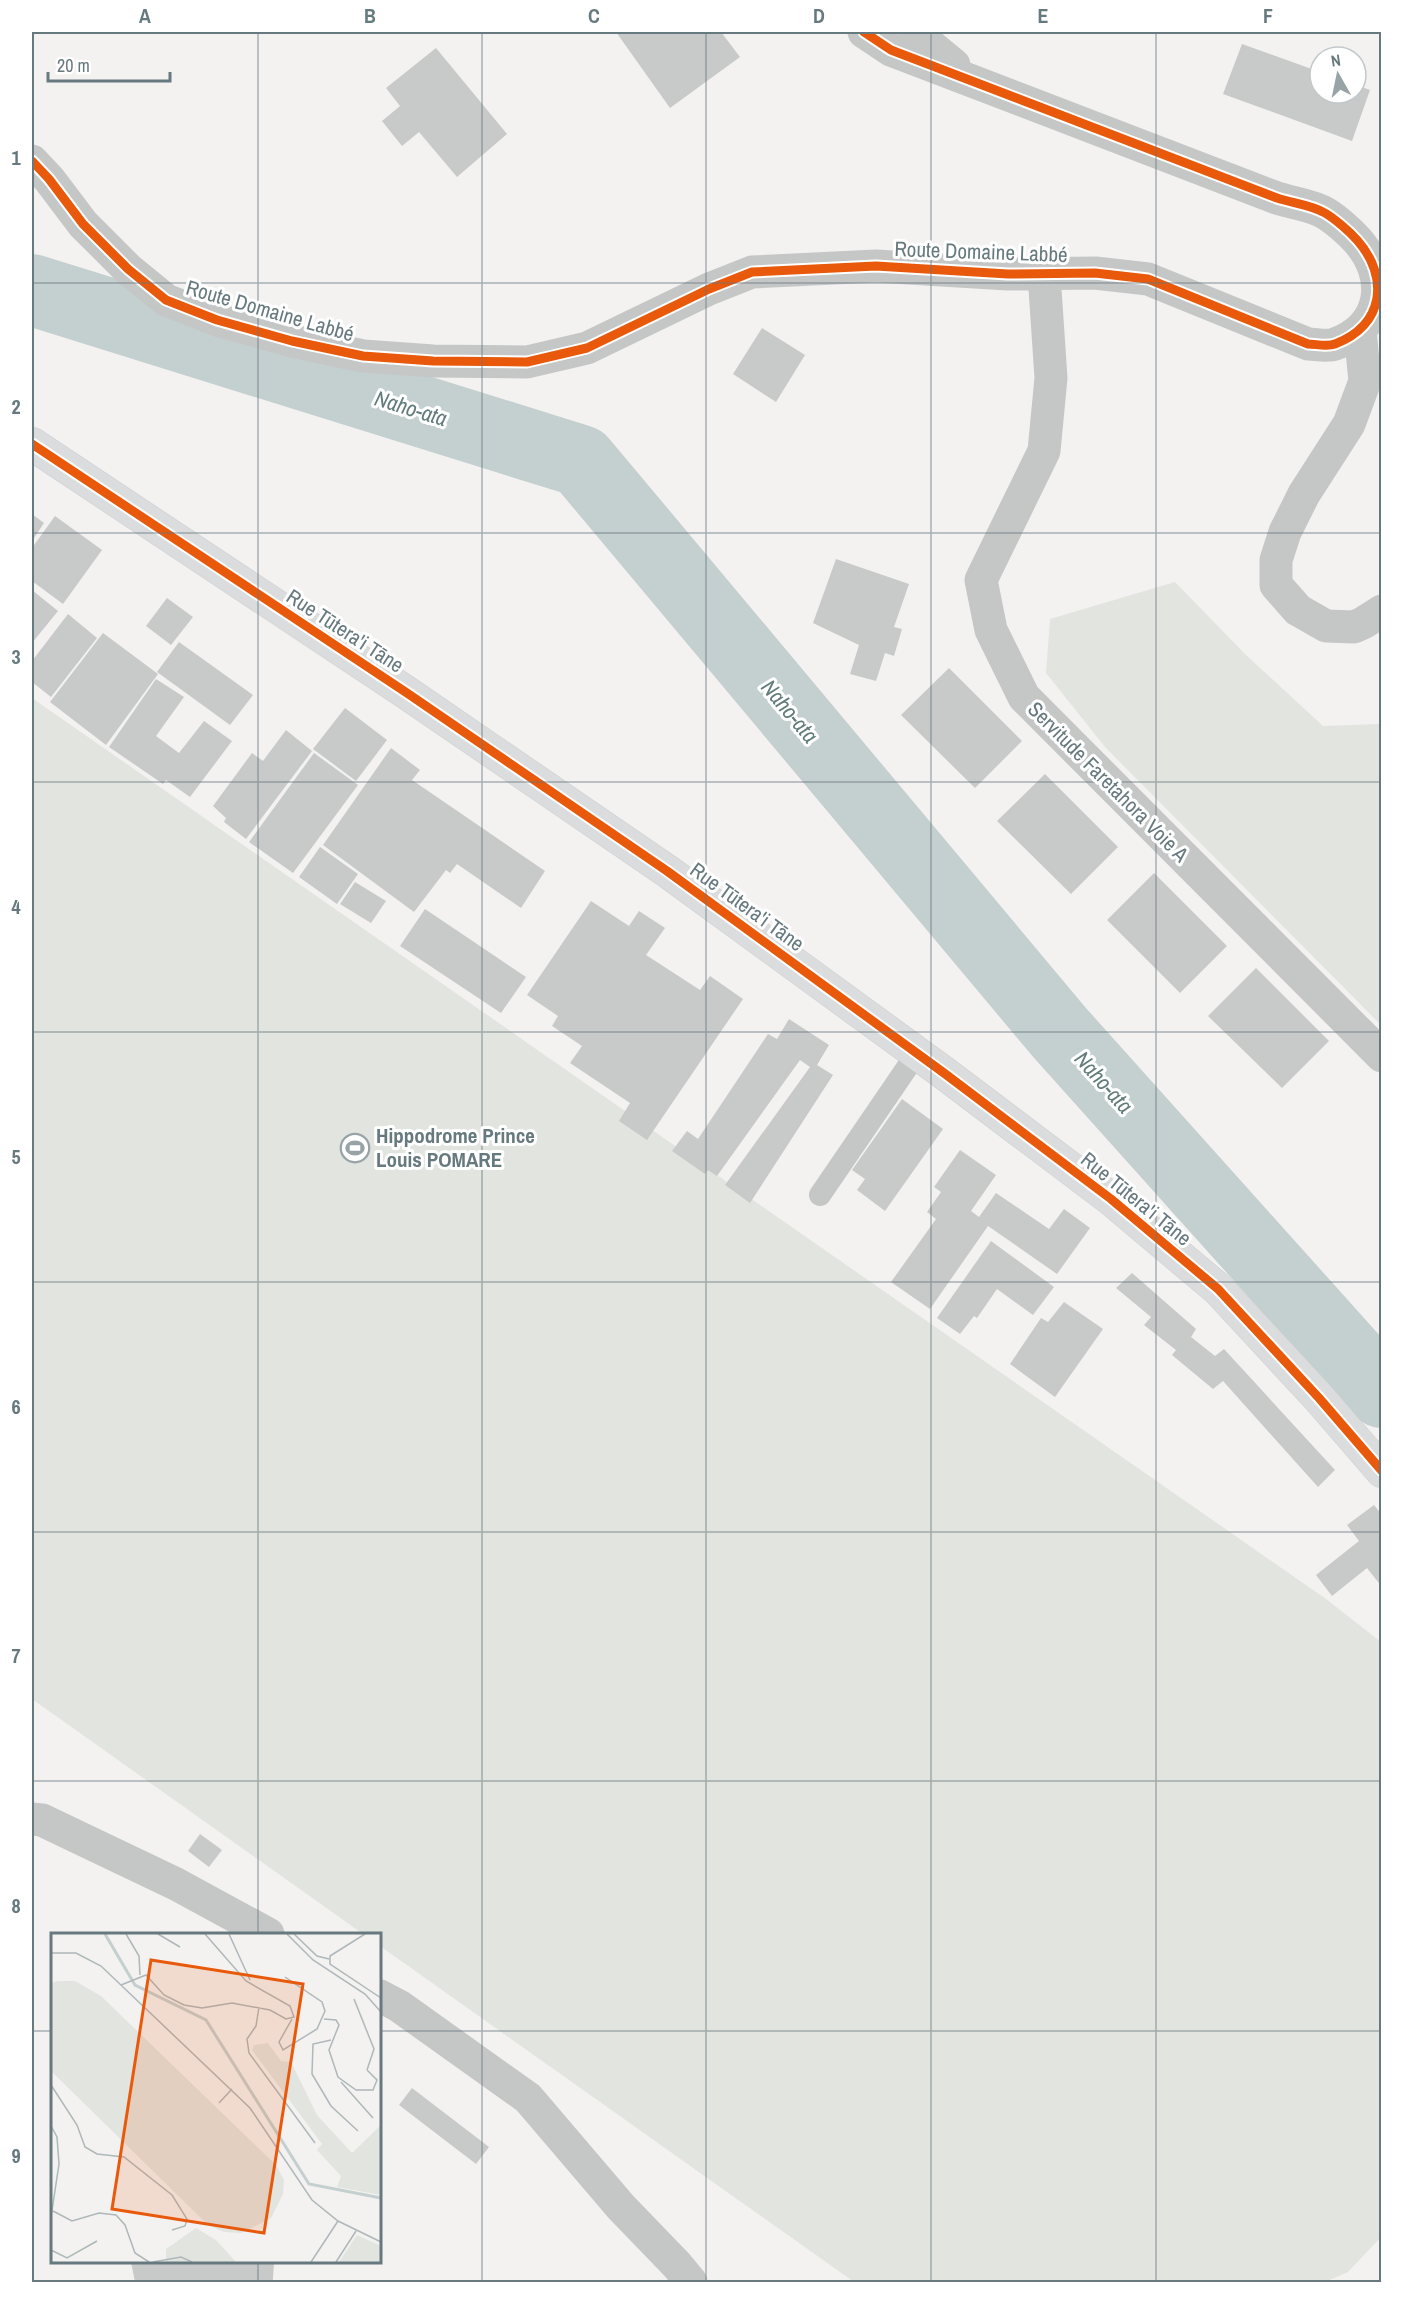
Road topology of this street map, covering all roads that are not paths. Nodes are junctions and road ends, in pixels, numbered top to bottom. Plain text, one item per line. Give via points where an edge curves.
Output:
1 (864, 32) edge
2 (914, 32) edge
3 (972, 80) junction
4 (32, 162) edge
5 (1044, 274) junction
6 (1360, 331) junction
7 (32, 444) edge
8 (1382, 611) edge
9 (917, 1053) junction
10 (1382, 1056) edge
11 (820, 1195) dead end
12 (1382, 1471) edge
13 (32, 1819) edge
14 (264, 1933) edge
15 (381, 1997) edge
16 (691, 2283) edge

1 - 3 street via 891,50
2 - 3 street
3 - 6 street via 1324,213 1358,240 1372,266 1379,291 1373,312
4 - 5 street, Route Domaine Labbé via 83,224 166,300 217,320 363,356 434,362 527,362 587,348 752,272 876,266
5 - 6 street, Route Domaine Labbé via 1095,273 1148,279 1308,344 1333,345
5 - 10 street, Servitude Faretahora Voie A via 1051,378 1044,451 981,580 991,630 1024,697
6 - 8 street via 1365,381 1349,424 1304,494 1285,532 1276,560 1276,585 1298,610 1326,626 1354,627
7 - 9 street, Rue Tūtera'i Tāne via 667,871
9 - 11 lane
9 - 12 street, Rue Tūtera'i Tāne via 1111,1199 1218,1289
13 - 14 street via 42,1820 166,1879
15 - 16 street via 528,2098

